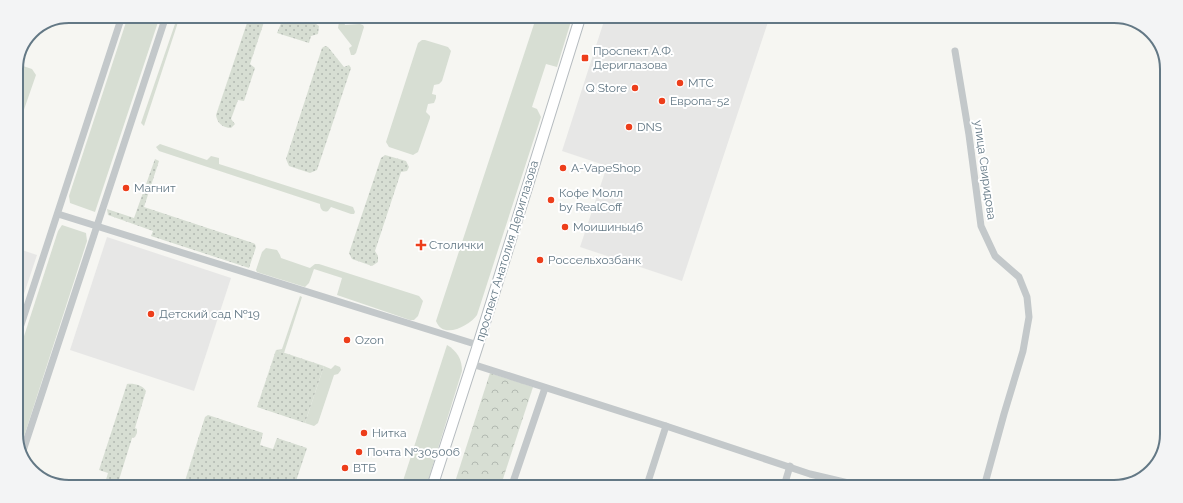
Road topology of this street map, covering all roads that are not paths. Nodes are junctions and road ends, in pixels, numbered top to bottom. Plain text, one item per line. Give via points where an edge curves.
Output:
1 (120, 23) edge
2 (164, 23) edge
3 (578, 23) edge
4 (955, 51) dead end
5 (58, 214) junction
6 (97, 226) junction
7 (23, 319) edge
8 (478, 345) junction
9 (472, 364) junction
10 (545, 388) junction
11 (666, 426) junction
12 (25, 446) edge
13 (790, 466) junction
14 (434, 480) edge
15 (514, 480) edge
16 (649, 480) edge
17 (786, 480) edge
18 (836, 480) edge
19 (986, 480) edge

1 - 5 street
2 - 6 street
3 - 8 main road, проспект Анатолия Дериглазова
4 - 19 street, улица Свиридова via 982,226 995,256 1019,277 1028,297 1030,317 1023,351
5 - 6 street
5 - 7 street
6 - 8 street
6 - 12 street
8 - 9 main road, проспект Анатолия Дериглазова
9 - 10 street
9 - 14 main road, проспект Анатолия Дериглазова
10 - 11 street
10 - 15 street
11 - 13 street
11 - 16 street
13 - 17 street
13 - 18 street

